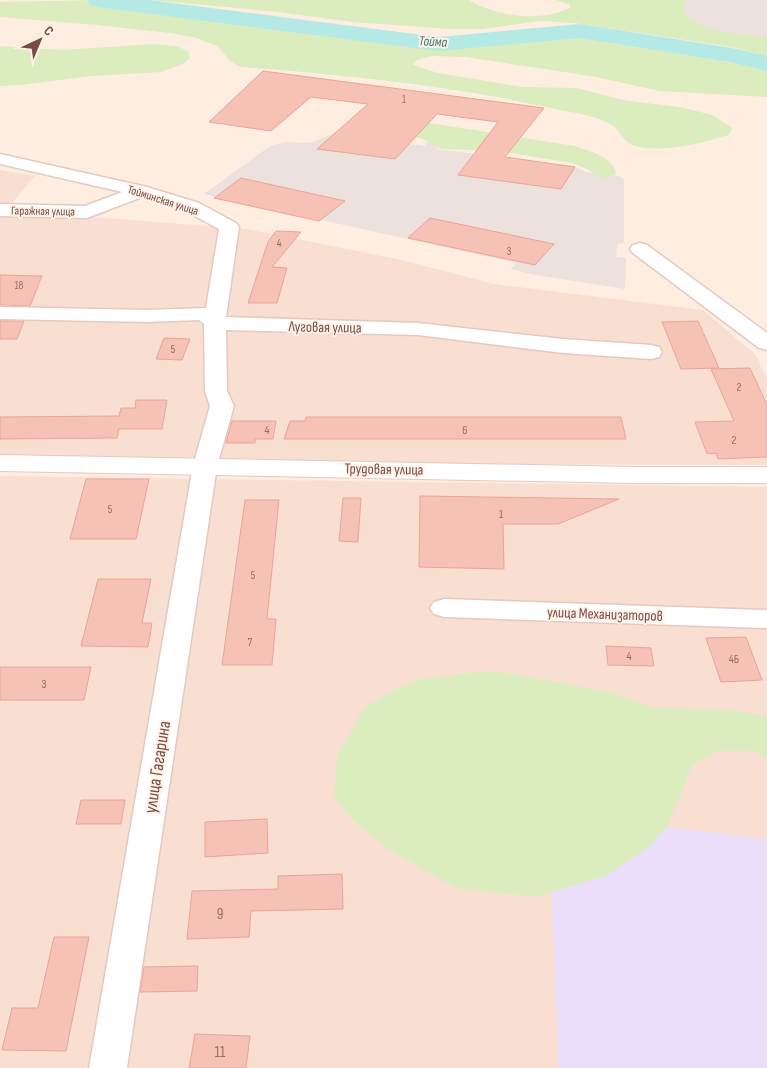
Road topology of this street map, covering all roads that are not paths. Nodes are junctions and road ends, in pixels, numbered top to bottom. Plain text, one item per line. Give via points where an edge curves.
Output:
1 (0, 159) edge
2 (141, 191) junction
3 (0, 210) edge
4 (640, 249) dead end
5 (0, 313) edge
6 (215, 321) junction
7 (767, 343) edge
8 (650, 352) dead end
9 (0, 464) edge
10 (205, 466) junction
11 (767, 475) edge
12 (444, 608) dead end
13 (767, 619) edge
14 (108, 1068) edge

1 - 2 street, Тойминская улица
2 - 3 street, Гаражная улица via 87,212
2 - 6 street, Тойминская улица via 192,207 229,227
4 - 7 street
5 - 6 street, Луговая улица via 203,314
6 - 8 street, Луговая улица via 230,325 418,329 563,346
6 - 10 street, улица Гагарина via 216,391 222,406
9 - 10 street, Трудовая улица
10 - 11 street, Трудовая улица
10 - 14 street, улица Гагарина
12 - 13 street, улица Механизаторов

